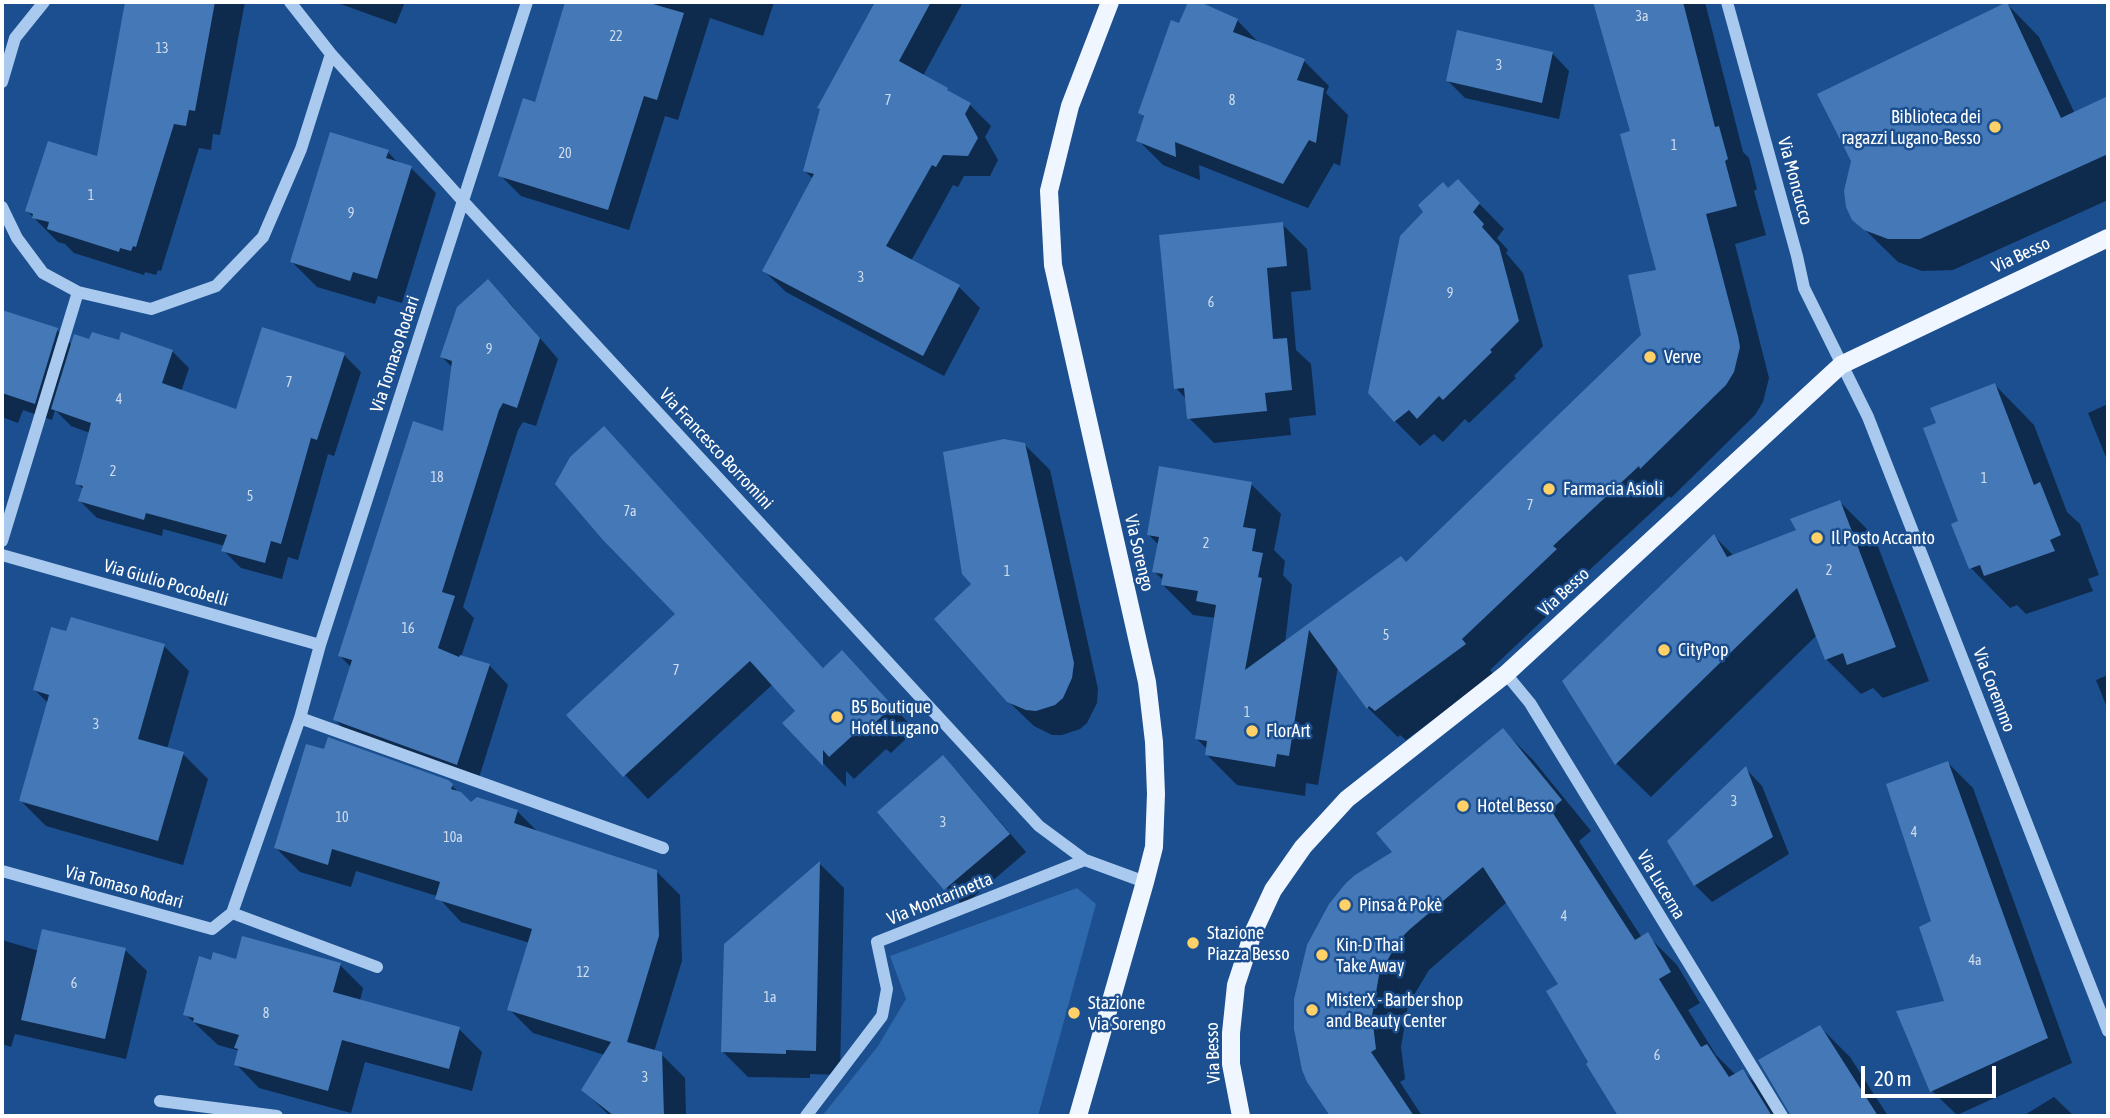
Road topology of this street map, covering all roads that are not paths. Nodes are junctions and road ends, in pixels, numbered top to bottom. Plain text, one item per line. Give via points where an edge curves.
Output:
1 (44, 2) edge
2 (290, 2) edge
3 (527, 2) edge
4 (1111, 2) edge
5 (1727, 2) edge
6 (331, 54) junction
7 (2, 82) edge
8 (462, 200) junction
9 (2, 207) edge
10 (2108, 238) edge
11 (78, 292) junction
12 (1841, 365) junction
13 (2, 541) edge
14 (2, 555) edge
15 (320, 645) junction
16 (1506, 674) junction
17 (300, 718) junction
18 (663, 848) dead end
19 (1085, 860) junction
20 (2, 871) edge
21 (1145, 882) junction
22 (232, 913) junction
23 (377, 967) dead end
24 (2108, 1031) edge
25 (160, 1101) dead end
26 (277, 1116) edge
27 (806, 1116) edge
28 (1078, 1116) edge
29 (1241, 1116) edge
30 (1783, 1116) edge

1 - 7 street via 15,38
2 - 6 street, Via Francesco Borromini
3 - 8 street, Via Tomaso Rodari
4 - 21 main road, Via Sorengo via 1070,106 1049,191 1054,265 1147,682 1156,794 1154,847
5 - 12 street, Via Moncucco via 1804,288
6 - 8 street, Via Francesco Borromini
6 - 11 street via 301,149 262,237 216,286 151,309
8 - 15 street, Via Tomaso Rodari
8 - 19 street, Via Francesco Borromini via 1039,826
9 - 11 street via 43,273
10 - 12 main road, Via Besso
11 - 13 street
12 - 16 main road, Via Besso
12 - 24 street, Via Coremmo via 1868,417
14 - 15 street, Via Giulio Pocobelli
15 - 17 street, Via Tomaso Rodari
16 - 29 main road, Via Besso via 1347,799 1303,847 1273,890 1236,985 1231,1063
16 - 30 street, Via Lucerna via 1530,703
17 - 18 street
17 - 22 street, Via Tomaso Rodari
19 - 21 street, Via Francesco Borromini
19 - 27 street, Via Montarinetta via 877,942 887,989 882,1016
20 - 22 street, Via Tomaso Rodari via 212,929
21 - 28 main road, Via Sorengo
22 - 23 street
25 - 26 street

